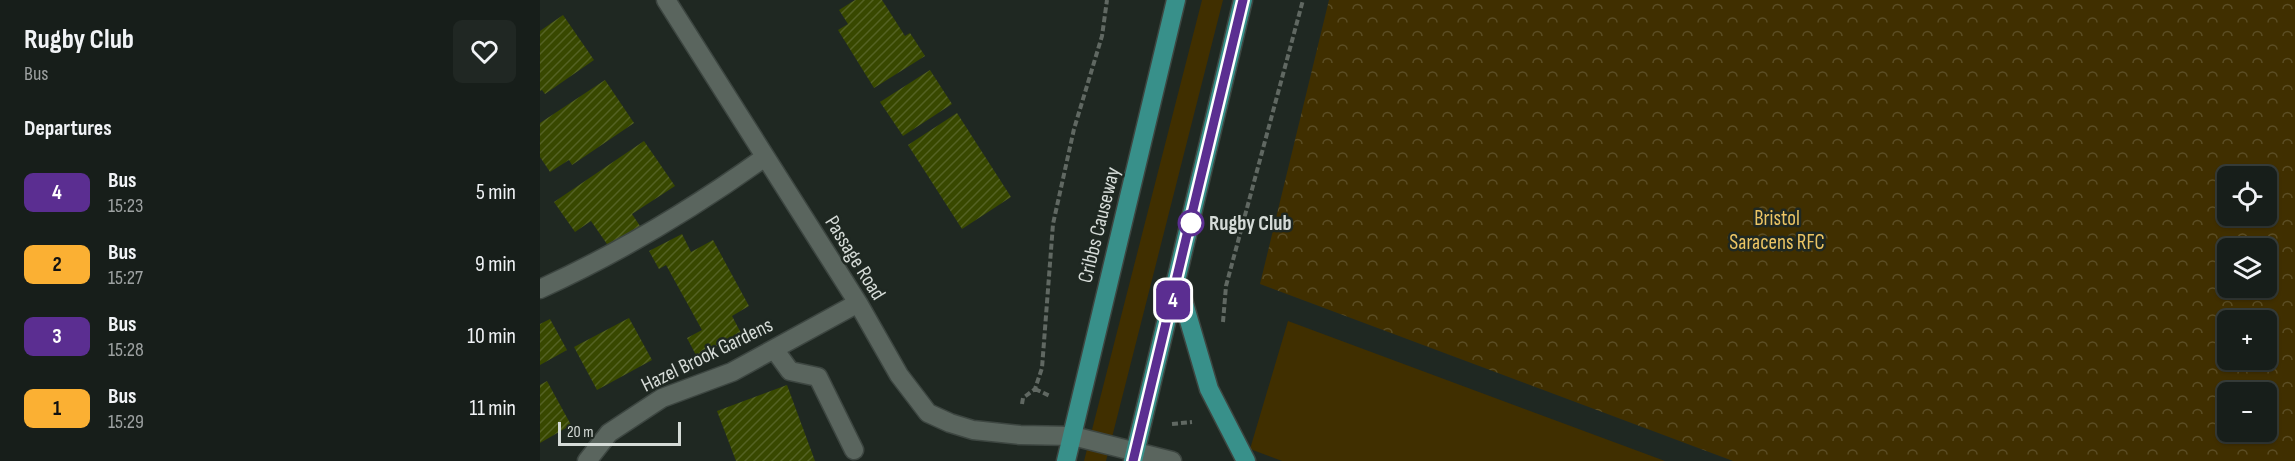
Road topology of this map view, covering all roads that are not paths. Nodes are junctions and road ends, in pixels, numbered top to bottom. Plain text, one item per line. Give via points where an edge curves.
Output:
1 (666, 0) edge
2 (1176, 0) edge
3 (1243, 0) edge
4 (765, 158) junction
5 (1177, 282) junction
6 (540, 289) edge
7 (858, 303) junction
8 (774, 349) junction
9 (1073, 436) junction
10 (854, 450) dead end
11 (1134, 456) edge
12 (587, 461) edge
13 (1066, 461) edge
14 (1172, 461) edge
15 (1246, 461) edge

1 - 4 street, Passage Road
2 - 9 main road, Cribbs Causeway
3 - 5 main road
4 - 6 street via 625,247
4 - 7 street, Passage Road
5 - 11 main road
5 - 15 main road via 1209,389
7 - 8 street, Hazel Brook Gardens
7 - 9 street, Passage Road via 898,375 928,413 973,430
8 - 10 street via 790,371 818,377
8 - 12 street, Hazel Brook Gardens via 732,372 662,398 609,433
9 - 11 street, Passage Road
9 - 13 main road, Cribbs Causeway
11 - 14 street, Passage Road

